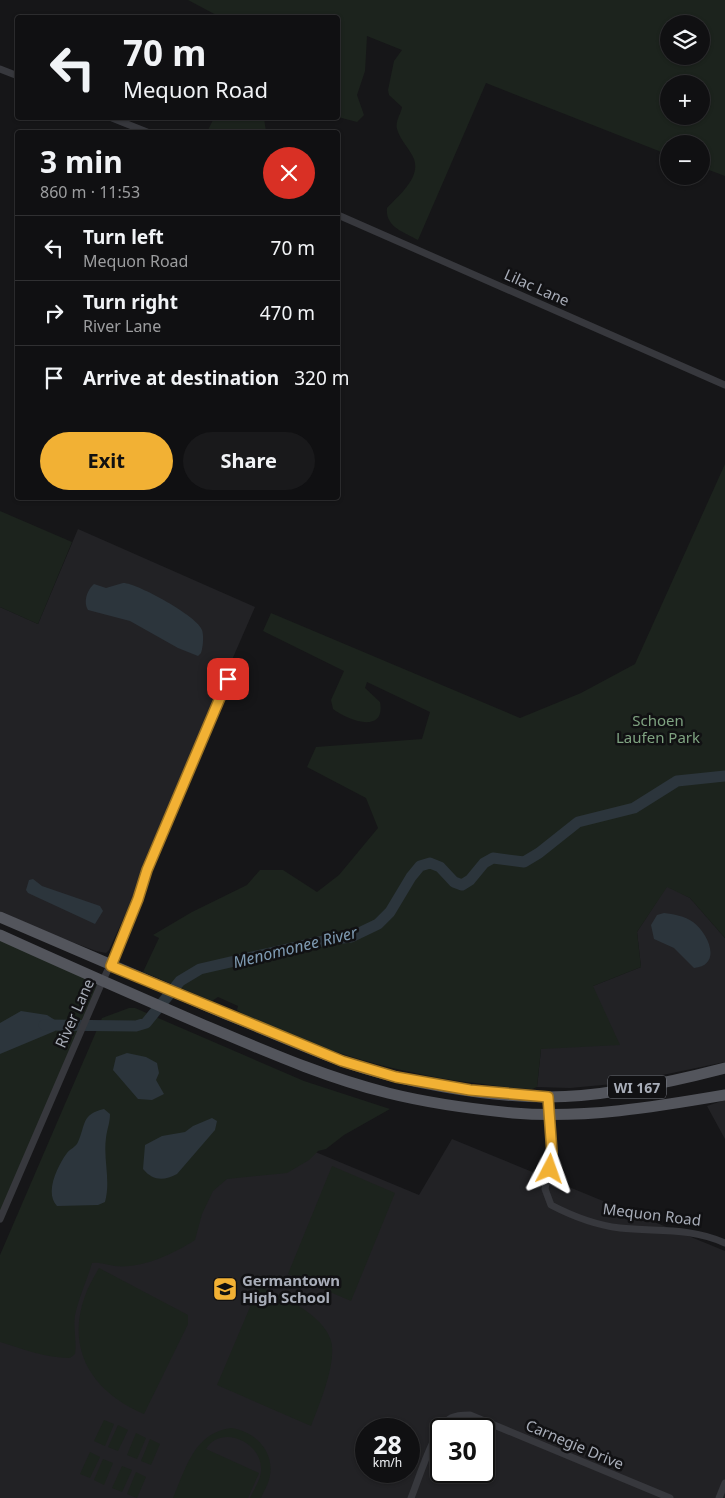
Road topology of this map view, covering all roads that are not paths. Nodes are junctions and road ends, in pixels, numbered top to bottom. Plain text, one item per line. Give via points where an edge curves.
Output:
1 (0, 69) edge
2 (15, 75) edge
3 (117, 120) edge
4 (142, 130) edge
5 (340, 216) edge
6 (725, 385) edge
7 (228, 679) dead end
8 (0, 916) edge
9 (0, 935) edge
10 (111, 966) junction
11 (102, 982) junction
12 (725, 1068) edge
13 (725, 1095) edge
14 (548, 1097) junction
15 (550, 1114) junction
16 (0, 1219) edge
17 (725, 1243) edge
18 (725, 1483) edge
19 (411, 1498) edge
20 (670, 1498) edge
21 (719, 1498) edge

1 - 2 street
3 - 4 street
5 - 6 street, Lilac Lane
7 - 10 street, River Lane via 147,870
8 - 10 main road, WI 167
9 - 11 main road, WI 167
10 - 11 street, River Lane
10 - 14 main road, WI 167 via 342,1061 396,1077 470,1090
11 - 15 main road, WI 167 via 328,1075 389,1093 514,1113
11 - 16 street, River Lane
12 - 14 main road, WI 167 via 680,1080
13 - 15 main road, WI 167 via 656,1107
14 - 15 street, Mequon Road
15 - 17 street, Mequon Road via 552,1153 545,1189 551,1205 574,1217 620,1228 671,1229 711,1236
18 - 21 street
19 - 20 street, Carnegie Drive via 440,1427 460,1414 470,1415

